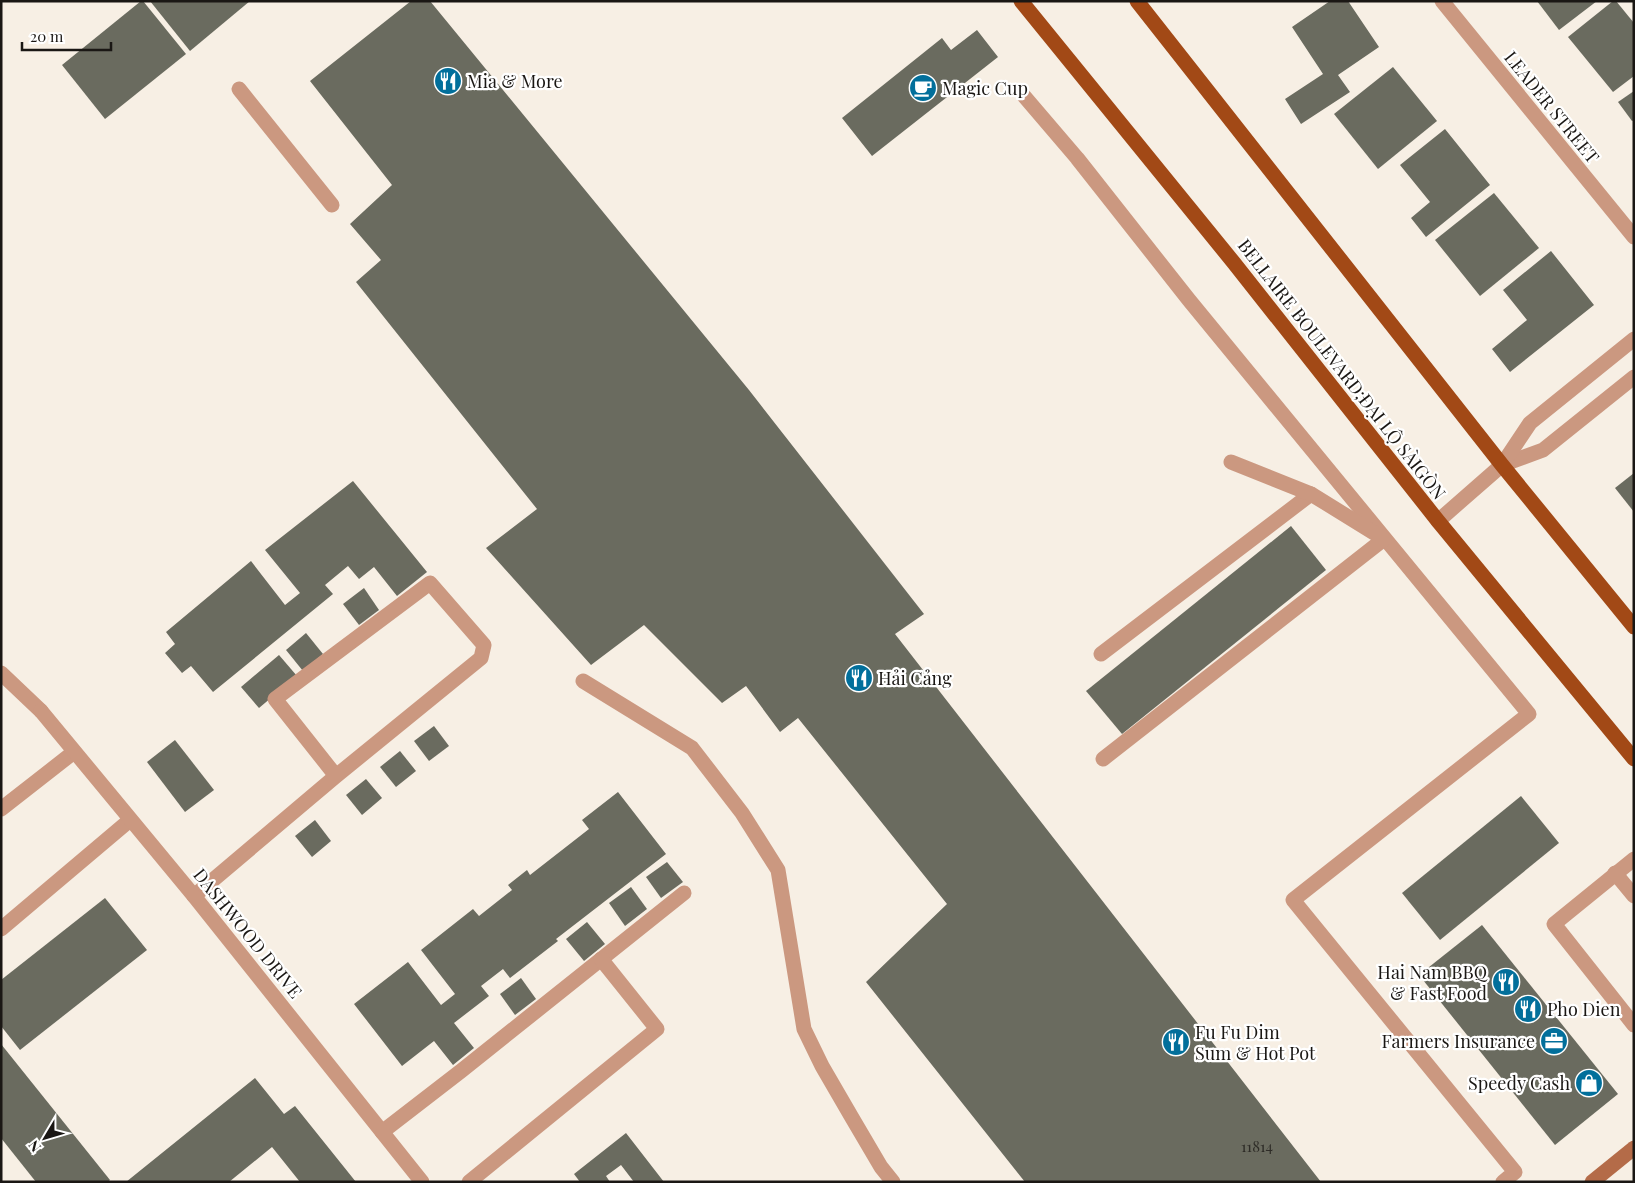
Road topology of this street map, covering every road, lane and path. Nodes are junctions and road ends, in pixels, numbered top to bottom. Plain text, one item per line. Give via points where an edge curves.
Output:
1 (1021, 1) edge
2 (1137, 1) edge
3 (1442, 1) edge
4 (239, 89) dead end
5 (1024, 96) dead end
6 (332, 205) dead end
7 (1634, 237) edge
8 (1634, 339) edge
9 (1634, 377) edge
10 (1231, 462) dead end
11 (1502, 466) junction
12 (1311, 494) junction
13 (1438, 521) junction
14 (1384, 539) junction
15 (1634, 627) edge
16 (1101, 654) dead end
17 (1, 674) edge
18 (583, 681) dead end
19 (74, 752) junction
20 (1103, 759) dead end
21 (1634, 759) edge
22 (336, 776) junction
23 (1, 809) edge
24 (130, 820) junction
25 (1634, 859) edge
26 (1616, 873) junction
27 (684, 893) dead end
28 (194, 896) junction
29 (1634, 896) edge
30 (1, 929) edge
31 (601, 959) junction
32 (1634, 1025) edge
33 (382, 1132) junction
34 (1634, 1148) edge
35 (422, 1182) edge
36 (469, 1182) edge
37 (893, 1182) edge
38 (1503, 1182) edge
39 (1592, 1182) edge

1 - 13 main road, BELLAIRE BOULEVARD;ĐẠI LỘ SÀIGÒN
2 - 11 main road
3 - 7 street, LEADER STREET
4 - 6 street
5 - 14 street
8 - 11 street via 1530,423
9 - 11 street via 1543,450
10 - 12 street
11 - 13 street
11 - 15 main road
12 - 14 street
12 - 16 street
13 - 21 main road, BELLAIRE BOULEVARD;ĐẠI LỘ SÀIGÒN
14 - 20 street
14 - 38 street via 1529,714 1292,900 1515,1172
17 - 19 street, DASHWOOD DRIVE via 41,711
18 - 37 street via 692,748 742,813 778,870 804,1029 851,1116
19 - 23 street
19 - 24 street, DASHWOOD DRIVE
22 - 22 street via 482,658 484,645 430,583 275,699
22 - 28 street
24 - 28 street, DASHWOOD DRIVE
24 - 30 street
25 - 26 street
26 - 29 street
26 - 32 street via 1554,924
27 - 31 street
28 - 33 street, DASHWOOD DRIVE
31 - 33 street
31 - 36 street via 656,1029
33 - 35 street, DASHWOOD DRIVE
34 - 39 main road

